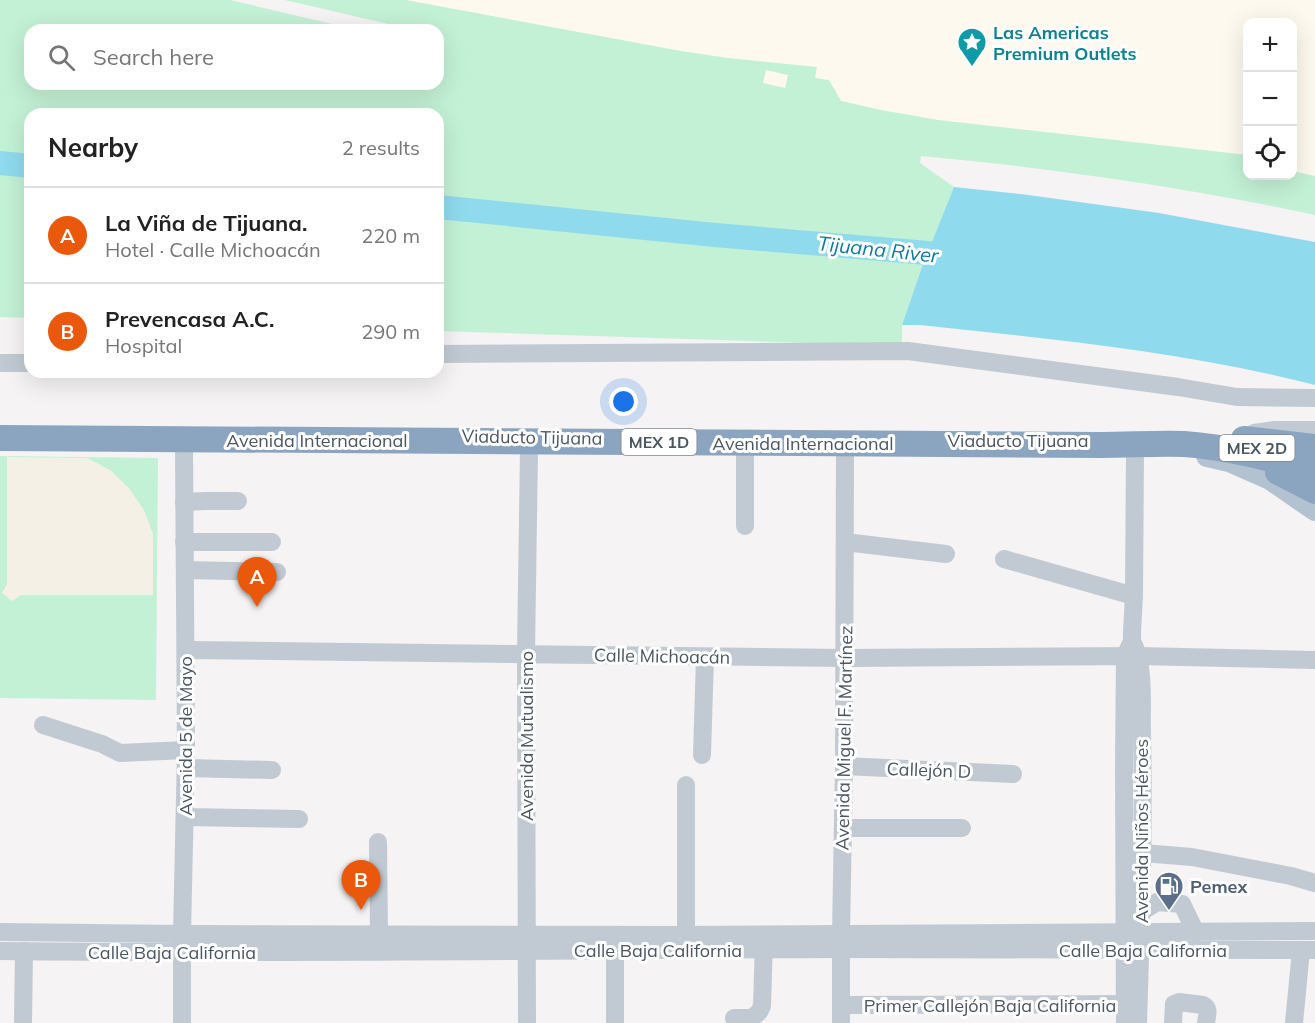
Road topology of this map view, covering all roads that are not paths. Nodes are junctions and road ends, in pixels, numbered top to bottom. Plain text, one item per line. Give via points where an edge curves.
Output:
1 (444, 354) edge
2 (0, 363) edge
3 (24, 363) edge
4 (1315, 398) edge
5 (0, 422) edge
6 (0, 427) edge
7 (1315, 430) edge
8 (0, 432) edge
9 (0, 438) edge
10 (1199, 443) junction
11 (1315, 447) edge
12 (0, 449) edge
13 (183, 449) junction
14 (1232, 449) junction
15 (529, 450) junction
16 (745, 452) junction
17 (1135, 452) junction
18 (845, 453) junction
19 (1315, 456) edge
20 (1271, 459) junction
21 (1315, 471) edge
22 (1315, 488) edge
23 (238, 501) dead end
24 (184, 502) junction
25 (1315, 510) edge
26 (745, 526) dead end
27 (184, 542) junction
28 (272, 542) dead end
29 (845, 542) junction
30 (946, 554) dead end
31 (1004, 559) dead end
32 (185, 570) junction
33 (277, 572) dead end
34 (1134, 596) junction
35 (186, 650) junction
36 (1132, 651) junction
37 (526, 654) junction
38 (705, 657) junction
39 (845, 658) junction
40 (1315, 660) edge
41 (43, 725) dead end
42 (186, 750) junction
43 (702, 755) dead end
44 (844, 766) junction
45 (1124, 767) junction
46 (1143, 767) junction
47 (186, 768) junction
48 (272, 770) dead end
49 (1013, 774) dead end
50 (686, 785) dead end
51 (185, 817) junction
52 (299, 819) dead end
53 (843, 828) junction
54 (962, 828) dead end
55 (378, 842) dead end
56 (1134, 852) junction
57 (1315, 883) edge
58 (1141, 912) junction
59 (0, 932) edge
60 (1315, 932) edge
61 (1196, 933) junction
62 (182, 934) junction
63 (379, 934) junction
64 (686, 935) junction
65 (841, 941) junction
66 (1133, 941) junction
67 (764, 942) junction
68 (526, 943) junction
69 (1308, 950) edge
70 (0, 951) edge
71 (24, 951) junction
72 (615, 951) junction
73 (182, 952) junction
74 (1132, 1004) junction
75 (841, 1014) edge
76 (734, 1018) dead end
77 (23, 1023) edge
78 (182, 1023) edge
79 (527, 1023) edge
80 (615, 1023) edge
81 (1125, 1023) edge
82 (1138, 1023) edge
83 (1173, 1023) edge
84 (1206, 1023) edge
85 (1294, 1023) edge

1 - 4 street via 908,351 1237,397
2 - 3 street
5 - 14 highway, Avenida Internacional / MEX 1D via 1123,428 1189,430
6 - 11 highway, Viaducto Tijuana / MEX 2D via 1143,434
7 - 14 street via 1274,430
8 - 10 highway, Viaducto Tijuana / MEX 2D
9 - 20 highway, Avenida Internacional / MEX 1D via 1185,444
10 - 19 highway, Viaducto Tijuana / MEX 2D
10 - 22 highway
12 - 13 main road, Avenida Internacional
13 - 15 main road, Avenida Internacional
13 - 24 street, Avenida 5 de Mayo
14 - 17 main road, Avenida Internacional via 1205,455
14 - 19 highway, Avenida Internacional / MEX 1D
14 - 25 main road
15 - 16 main road, Avenida Internacional
15 - 37 street, Avenida Mutualismo
16 - 18 main road, Avenida Internacional
16 - 26 street
17 - 18 main road, Avenida Internacional
17 - 34 street, Avenida Niños Héroes
18 - 29 street, Avenida Miguel F. Martínez
20 - 21 highway, Avenida Internacional / MEX 1D
20 - 22 highway
23 - 24 street
24 - 27 street, Avenida 5 de Mayo
27 - 28 street
27 - 32 street, Avenida 5 de Mayo
29 - 30 street
29 - 39 street, Avenida Miguel F. Martínez
31 - 34 street
32 - 33 street
32 - 35 street, Avenida 5 de Mayo
34 - 36 street, Avenida Niños Héroes
35 - 37 street, Calle Michoacán
35 - 42 street, Avenida 5 de Mayo
36 - 39 street, Calle Michoacán
36 - 40 street, Calle Michoacán
36 - 45 street, Avenida Niños Héroes
36 - 46 street, Avenida Niños Héroes
37 - 38 street, Calle Michoacán
37 - 68 street, Avenida Mutualismo
38 - 39 street, Calle Michoacán
38 - 43 street
39 - 44 street, Avenida Miguel F. Martínez
41 - 42 street via 120,753
42 - 47 street, Avenida 5 de Mayo
44 - 49 street, Callejón D
44 - 53 street, Avenida Miguel F. Martínez
45 - 46 street
45 - 56 street, Avenida Niños Héroes
46 - 56 street, Avenida Niños Héroes
47 - 48 street
47 - 51 street, Avenida 5 de Mayo
50 - 64 street
51 - 52 street
51 - 62 street, Avenida 5 de Mayo
53 - 54 street
53 - 65 street, Avenida Miguel F. Martínez
55 - 63 street
56 - 57 street via 1191,857
56 - 58 street, Avenida Niños Héroes
56 - 66 street, Avenida Niños Héroes
58 - 61 street via 1157,902 1182,904
58 - 66 street, Avenida Niños Héroes
59 - 62 street, Calle Baja California
60 - 61 street, Calle Baja California
61 - 66 street, Calle Baja California
62 - 63 street, Calle Baja California
62 - 73 street, Avenida 5 de Mayo
63 - 68 street, Calle Baja California
64 - 67 street, Calle Baja California
64 - 68 street, Calle Baja California
65 - 66 street, Calle Baja California
65 - 67 street, Calle Baja California
65 - 75 street, Avenida Miguel F. Martínez
66 - 69 street, Calle Baja California via 1212,951
66 - 74 street, Avenida Niños Héroes
67 - 72 street, Calle Baja California
67 - 76 street via 762,1006 752,1018
68 - 72 street, Calle Baja California
68 - 73 street, Calle Baja California
68 - 79 street, Avenida Mutualismo
69 - 85 street
70 - 71 street, Calle Baja California
71 - 73 street, Calle Baja California
71 - 77 street
72 - 80 street
73 - 78 street, Avenida 5 de Mayo
74 - 75 street, Primer Callejón Baja California
74 - 81 street, Avenida Niños Héroes
74 - 82 street, Avenida Niños Héroes
83 - 84 street via 1174,1004 1179,1002 1206,1006

